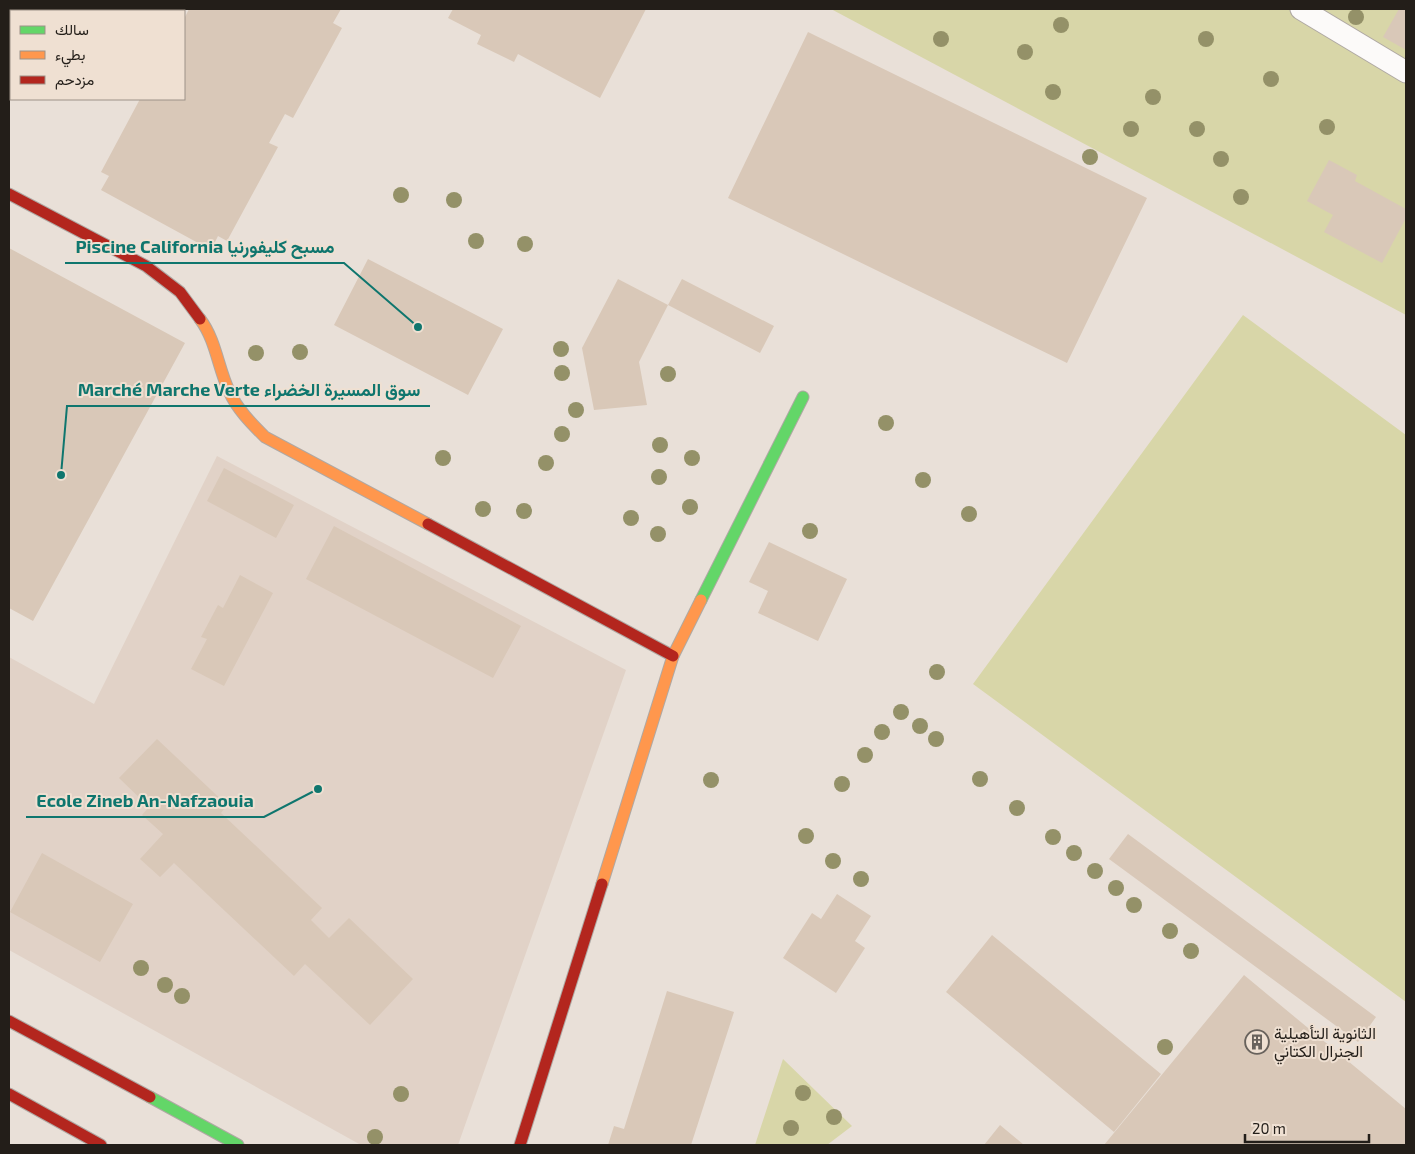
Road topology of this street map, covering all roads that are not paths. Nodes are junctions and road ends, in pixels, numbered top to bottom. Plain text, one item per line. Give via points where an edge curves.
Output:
1 (1301, 9) edge
2 (1406, 72) edge
3 (9, 194) edge
4 (802, 397) dead end
5 (673, 656) junction
6 (9, 1021) edge
7 (9, 1094) edge
8 (101, 1145) edge
9 (238, 1145) edge
10 (520, 1145) edge

1 - 2 lane
3 - 5 street via 146,266 180,292 203,323 229,392 245,417 264,437
4 - 5 street
5 - 10 street
6 - 9 street
7 - 8 street

